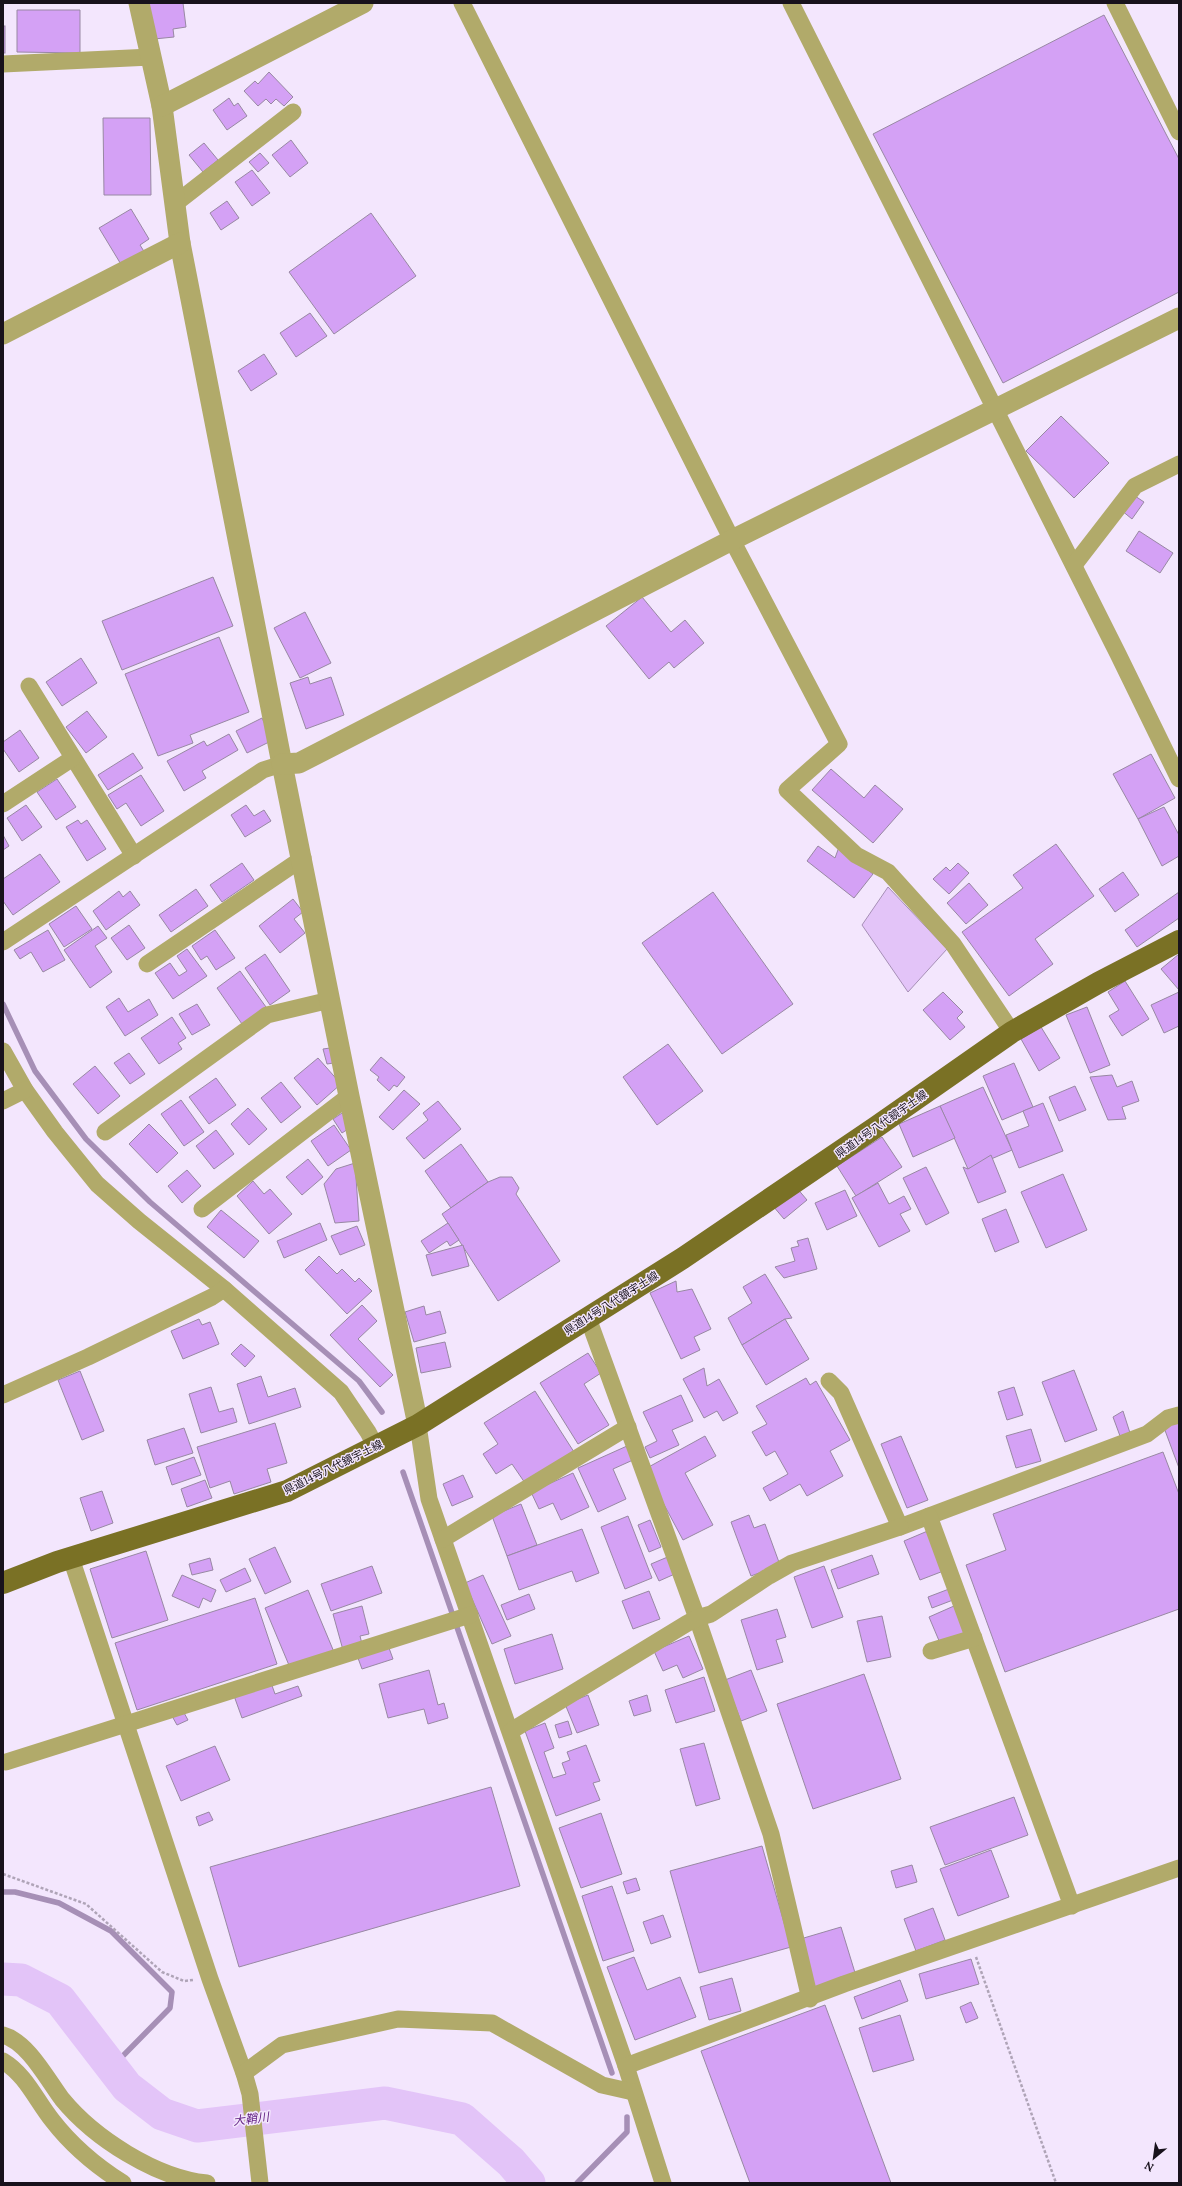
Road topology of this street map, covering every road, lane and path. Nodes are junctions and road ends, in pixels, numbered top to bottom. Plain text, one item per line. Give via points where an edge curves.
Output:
1 (139, 3) edge
2 (363, 3) edge
3 (462, 3) edge
4 (791, 3) edge
5 (1114, 3) edge
6 (151, 57) junction
7 (3, 64) edge
8 (162, 106) junction
9 (293, 112) dead end
10 (1179, 132) edge
11 (176, 204) junction
12 (180, 243) junction
13 (1179, 318) edge
14 (3, 334) edge
15 (995, 409) junction
16 (1179, 464) edge
17 (732, 540) junction
18 (1074, 565) junction
19 (29, 686) dead end
20 (74, 758) junction
21 (282, 764) junction
22 (1179, 779) edge
23 (3, 804) edge
24 (134, 856) junction
25 (303, 858) junction
26 (1179, 941) edge
27 (3, 942) edge
28 (147, 964) dead end
29 (330, 1000) junction
30 (1012, 1032) junction
31 (3, 1052) edge
32 (24, 1090) junction
33 (349, 1096) junction
34 (3, 1101) edge
35 (105, 1132) dead end
36 (202, 1209) dead end
37 (224, 1289) junction
38 (588, 1318) junction
39 (829, 1381) dead end
40 (3, 1395) edge
41 (1179, 1415) edge
42 (418, 1425) junction
43 (628, 1427) junction
44 (376, 1447) junction
45 (929, 1516) junction
46 (900, 1527) junction
47 (443, 1539) junction
48 (71, 1558) junction
49 (3, 1583) edge
50 (466, 1616) junction
51 (697, 1618) junction
52 (974, 1638) junction
53 (930, 1651) dead end
54 (125, 1723) junction
55 (511, 1731) junction
56 (6, 1762) dead end
57 (1179, 1868) edge
58 (3, 1874) edge
59 (1072, 1906) junction
60 (970, 1941) junction
61 (210, 1978) junction
62 (810, 1999) junction
63 (3, 2035) edge
64 (3, 2061) edge
65 (626, 2066) junction
66 (244, 2073) junction
67 (633, 2092) junction
68 (123, 2183) edge
69 (207, 2183) edge
70 (260, 2183) edge
71 (663, 2183) edge
72 (1056, 2183) edge

1 - 6 street
2 - 8 street
3 - 17 street
4 - 15 street
5 - 10 street
6 - 7 street
6 - 8 street
8 - 11 street
9 - 11 street
11 - 12 street
12 - 14 street
12 - 21 street
13 - 15 street
15 - 17 street
15 - 18 street
16 - 18 street via 1135,486
17 - 21 street via 299,763
17 - 30 street via 839,744 787,790 856,855 888,872 953,944
18 - 22 street
19 - 20 street
20 - 23 street
20 - 24 street
21 - 24 street via 263,770
21 - 25 street
24 - 27 street
25 - 28 street
25 - 29 street
26 - 30 main road, 県道14号八代鏡宇土線
29 - 33 street
29 - 35 street via 267,1015
30 - 38 main road, 県道14号八代鏡宇土線 via 876,1128
31 - 32 street
32 - 34 street
32 - 37 street via 97,1184
33 - 36 street
33 - 42 street
37 - 40 street via 95,1354
37 - 44 street via 341,1392
38 - 42 main road, 県道14号八代鏡宇土線
38 - 43 street
39 - 46 street via 841,1392
41 - 45 street via 1168,1418 1147,1434
42 - 44 main road, 県道14号八代鏡宇土線
42 - 47 street via 429,1499
43 - 47 street
43 - 51 street
44 - 48 main road, 県道14号八代鏡宇土線 via 287,1491
45 - 46 street
45 - 52 street
46 - 51 street via 792,1563 711,1614
47 - 50 street
48 - 49 main road, 県道14号八代鏡宇土線
48 - 54 street
50 - 54 street
50 - 55 street
51 - 55 street
51 - 62 street via 771,1834
52 - 53 street
52 - 59 street
54 - 56 street
54 - 61 street
55 - 65 street
57 - 59 street
58 - 61 path via 86,1904 162,1972 184,1981
59 - 60 street
60 - 62 street via 844,1984
60 - 72 path
61 - 66 street
62 - 65 street
63 - 69 street via 10,2037 38,2064 63,2100 91,2128 132,2158 191,2181
64 - 68 street via 25,2081 71,2143
65 - 67 street
66 - 67 street via 282,2045 398,2019 492,2023 602,2085
66 - 70 street via 250,2094
67 - 71 street

